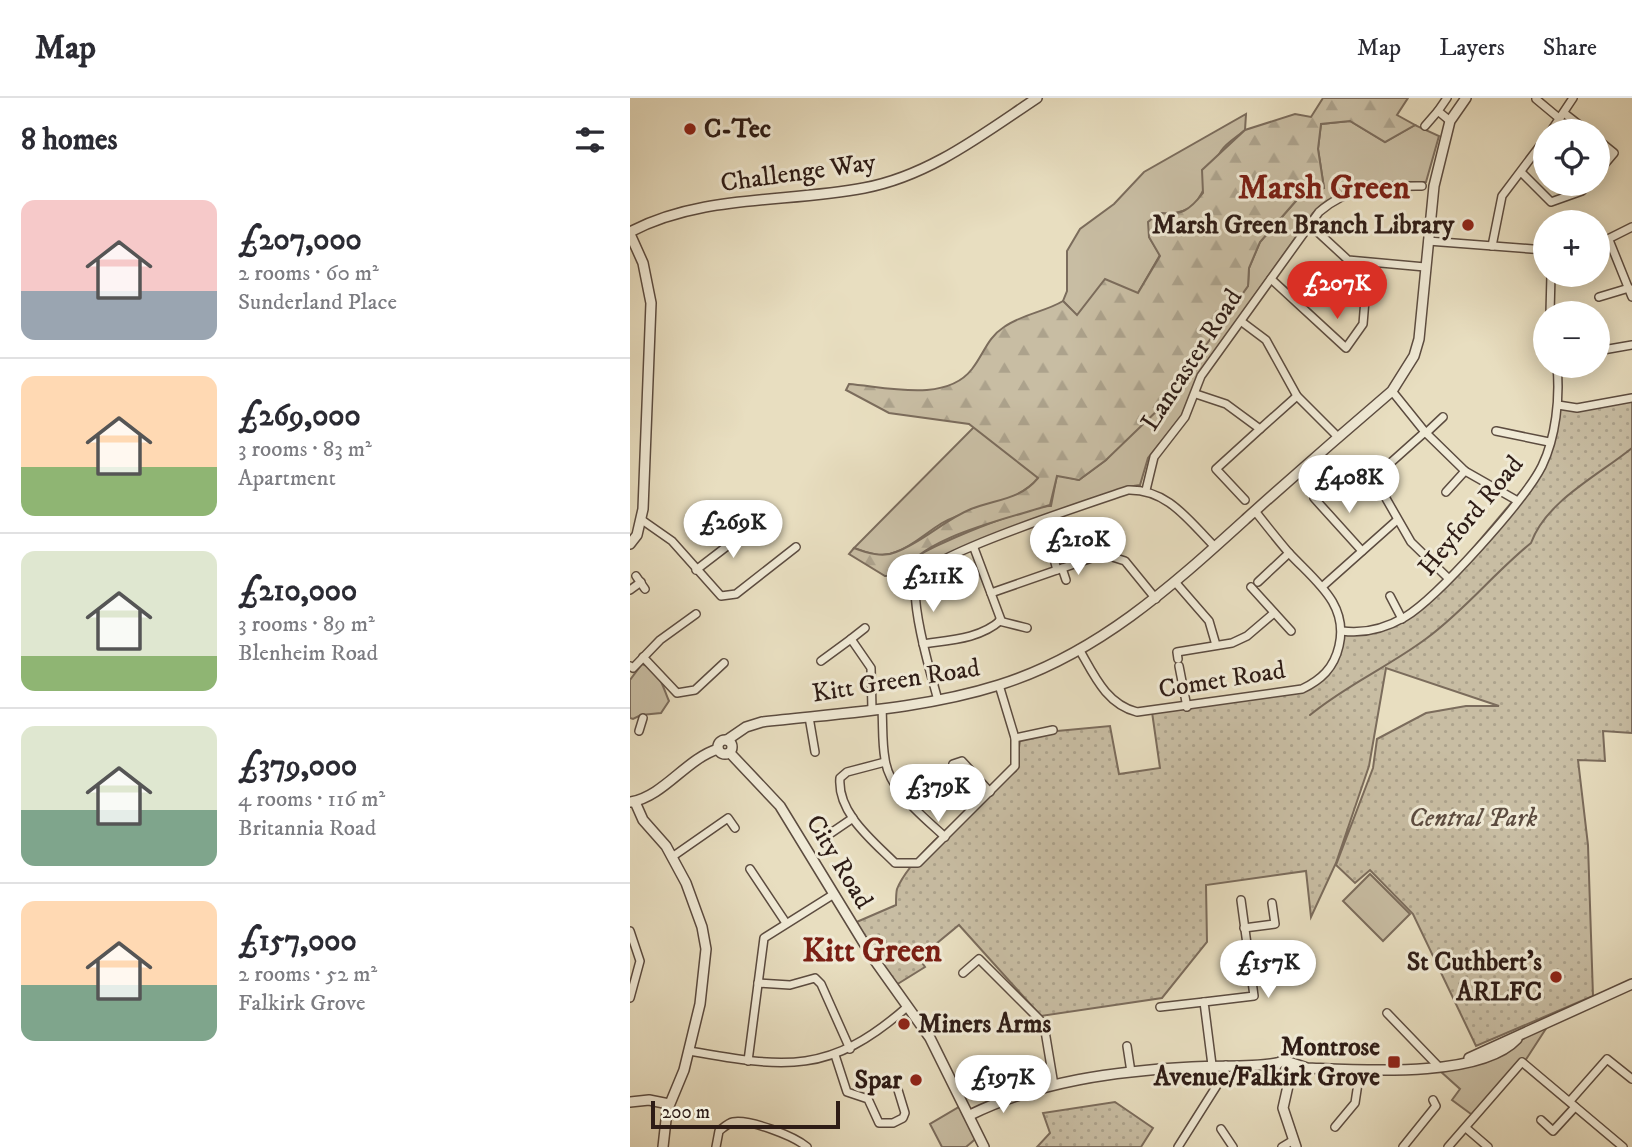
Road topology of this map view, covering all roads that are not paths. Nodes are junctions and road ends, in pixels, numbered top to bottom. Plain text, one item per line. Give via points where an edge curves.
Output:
1 (1037, 98) edge
2 (1447, 98) edge
3 (1466, 98) edge
4 (1573, 98) edge
5 (1536, 99) edge
6 (1438, 111) junction
7 (1562, 116) junction
8 (1560, 119) edge
9 (1567, 119) edge
10 (1450, 121) junction
11 (1425, 126) dead end
12 (1533, 156) edge
13 (1521, 172) junction
14 (1533, 184) edge
15 (1422, 186) dead end
16 (1546, 196) edge
17 (1568, 196) edge
18 (1309, 225) junction
19 (1632, 227) edge
20 (630, 233) edge
21 (1610, 239) edge
22 (1428, 240) junction
23 (1610, 242) edge
24 (1492, 246) junction
25 (1533, 249) edge
26 (1368, 263) junction
27 (1425, 267) junction
28 (1271, 279) junction
29 (1629, 288) junction
30 (1599, 297) dead end
31 (1632, 297) edge
32 (1242, 322) junction
33 (1632, 345) edge
34 (1610, 349) edge
35 (1557, 378) edge
36 (1392, 390) junction
37 (1196, 394) junction
38 (1297, 396) junction
39 (1632, 398) edge
40 (1558, 405) junction
41 (1443, 417) dead end
42 (1260, 429) junction
43 (1496, 431) dead end
44 (1426, 432) junction
45 (1338, 437) junction
46 (1549, 442) junction
47 (1465, 471) junction
48 (1146, 490) junction
49 (1446, 492) dead end
50 (1314, 498) dead end
51 (1245, 500) dead end
52 (1516, 500) junction
53 (1255, 511) junction
54 (642, 520) junction
55 (1396, 521) junction
56 (752, 527) dead end
57 (630, 544) edge
58 (796, 547) dead end
59 (1215, 547) junction
60 (974, 548) junction
61 (1362, 551) junction
62 (1289, 553) junction
63 (1054, 559) dead end
64 (1059, 569) junction
65 (696, 570) junction
66 (1448, 578) junction
67 (1066, 580) dead end
68 (640, 582) dead end
69 (1175, 583) junction
70 (1323, 586) junction
71 (630, 590) edge
72 (991, 593) junction
73 (1390, 596) dead end
74 (1156, 599) junction
75 (1274, 613) junction
76 (696, 614) dead end
77 (1402, 619) junction
78 (999, 621) junction
79 (865, 628) dead end
80 (1027, 628) dead end
81 (1291, 631) dead end
82 (1342, 631) junction
83 (851, 639) junction
84 (923, 644) junction
85 (1216, 645) junction
86 (1079, 649) junction
87 (643, 657) junction
88 (821, 661) dead end
89 (724, 663) dead end
90 (631, 669) edge
91 (999, 685) junction
92 (938, 700) junction
93 (1187, 707) junction
94 (877, 710) junction
95 (809, 717) junction
96 (1053, 730) dead end
97 (1015, 738) junction
98 (727, 740) junction
99 (718, 749) junction
100 (816, 752) dead end
101 (730, 753) junction
102 (885, 762) junction
103 (967, 786) dead end
104 (989, 792) junction
105 (632, 802) edge
106 (853, 818) junction
107 (735, 828) dead end
108 (831, 833) dead end
109 (945, 837) junction
110 (672, 857) junction
111 (750, 869) dead end
112 (834, 894) junction
113 (1241, 900) dead end
114 (1272, 903) dead end
115 (786, 923) junction
116 (1244, 928) junction
117 (630, 930) edge
118 (1249, 957) junction
119 (1225, 961) dead end
120 (963, 973) dead end
121 (758, 983) junction
122 (1632, 984) edge
123 (630, 998) edge
124 (1204, 1002) junction
125 (907, 1007) junction
126 (1160, 1007) dead end
127 (1387, 1013) dead end
128 (1127, 1046) dead end
129 (850, 1049) junction
130 (689, 1051) junction
131 (835, 1055) junction
132 (748, 1062) junction
133 (1289, 1062) junction
134 (1277, 1063) junction
135 (1212, 1065) junction
136 (1226, 1065) junction
137 (1263, 1066) junction
138 (1438, 1067) junction
139 (1307, 1068) junction
140 (1360, 1070) junction
141 (1131, 1072) junction
142 (1276, 1075) junction
143 (1290, 1077) junction
144 (1632, 1079) edge
145 (1054, 1085) junction
146 (898, 1090) dead end
147 (1284, 1093) junction
148 (1433, 1100) dead end
149 (630, 1102) edge
150 (669, 1104) junction
151 (1572, 1104) junction
152 (970, 1115) junction
153 (1541, 1120) dead end
154 (1335, 1127) dead end
155 (1465, 1128) junction
156 (1221, 1129) dead end
157 (1294, 1144) edge
158 (663, 1147) edge
159 (716, 1147) edge
160 (807, 1147) edge
161 (984, 1147) edge
162 (1178, 1147) edge
163 (1233, 1147) edge
164 (1282, 1147) edge
165 (1403, 1147) edge
166 (1448, 1147) edge
167 (1488, 1147) edge
168 (1623, 1147) edge

1 - 20 street, Challenge Way via 948,157 907,177 864,188 742,201 673,214
2 - 6 street
3 - 10 street
4 - 7 street
5 - 7 street
6 - 10 street
6 - 11 street
7 - 8 street
7 - 9 street
10 - 22 street, Kitt Green Road via 1434,186
12 - 13 street
13 - 14 street
13 - 24 street via 1502,196
15 - 18 street, Lancaster Road via 1372,186 1343,195
16 - 17 street via 1552,202
18 - 26 street via 1348,260
18 - 28 street, Lancaster Road
19 - 21 street
20 - 54 street via 643,263 651,303
22 - 24 street
22 - 27 street, Kitt Green Road
23 - 29 street
24 - 25 street
26 - 27 street
26 - 28 street via 1363,324 1346,348
27 - 36 street, Kitt Green Road via 1419,339 1414,356
28 - 32 street, Lancaster Road
29 - 30 street
29 - 31 street
32 - 37 street, Lancaster Road via 1201,376
32 - 38 street via 1266,340
33 - 34 street
35 - 40 street, Heyford Road
36 - 44 street
36 - 45 street, Kitt Green Road
37 - 42 street via 1226,404
37 - 48 street, Lancaster Road via 1185,417 1154,457
38 - 42 street
38 - 45 street
39 - 40 street via 1577,408
40 - 46 street, Heyford Road
41 - 44 street
42 - 51 street via 1216,468
43 - 46 street
44 - 47 street
44 - 55 street via 1378,474 1376,481
45 - 53 street, Kitt Green Road
46 - 52 street, Heyford Road via 1542,465
47 - 49 street
47 - 52 street
48 - 59 street via 1169,501
48 - 60 street
50 - 61 street
52 - 66 street, Heyford Road
53 - 59 street, Kitt Green Road
53 - 62 street
54 - 57 street
54 - 65 street via 664,533
55 - 61 street
55 - 66 street
56 - 65 street
58 - 65 street via 729,596 718,594
59 - 69 street, Kitt Green Road
60 - 72 street
60 - 84 street via 932,564 917,578
61 - 70 street
62 - 70 street
62 - 75 street via 1254,584
63 - 64 street
64 - 67 street
64 - 72 street
64 - 74 street via 1102,554 1115,555
66 - 77 street, Heyford Road via 1421,607
68 - 71 street
69 - 74 street, Kitt Green Road
69 - 85 street via 1209,621
70 - 82 street via 1339,612
72 - 78 street
73 - 77 street
74 - 86 street, Kitt Green Road
75 - 81 street
75 - 85 street via 1247,636
76 - 87 street
77 - 82 street, Heyford Road via 1376,630
78 - 80 street
78 - 84 street via 991,629 967,637
79 - 83 street
82 - 93 street, Comet Road via 1329,670 1302,689
83 - 88 street
83 - 94 street via 871,668
84 - 92 street
85 - 93 street via 1177,652
86 - 91 street, Kitt Green Road
86 - 93 street, Comet Road via 1107,695 1120,706 1149,713
87 - 89 street via 658,669 673,694 695,690
87 - 90 street
91 - 92 street, Kitt Green Road
91 - 97 street
92 - 94 street, Kitt Green Road
94 - 95 street, Kitt Green Road
94 - 102 street
95 - 98 street, Kitt Green Road via 752,724
95 - 100 street
96 - 97 street
97 - 104 street via 1015,766
98 - 99 street via 720,742
98 - 101 street via 733,746
99 - 101 street
99 - 105 street
101 - 112 street, City Road via 779,806
102 - 106 street via 840,778
102 - 109 street via 902,795
103 - 104 street via 953,764 962,761
104 - 109 street
105 - 110 street
106 - 108 street
106 - 109 street via 895,863 918,863
107 - 110 street via 728,818
110 - 130 street via 696,907 706,949
111 - 115 street
112 - 115 street
112 - 125 street, City Road
113 - 116 street
114 - 116 street via 1275,924
115 - 121 street via 764,938
116 - 118 street
117 - 123 street via 640,961
118 - 119 street
118 - 124 street via 1254,996
120 - 145 street via 979,959 1040,1020
121 - 129 street via 790,985 815,978
121 - 132 street
122 - 138 street via 1517,1039
124 - 126 street
124 - 135 street
125 - 129 street via 873,1037
125 - 152 street, City Road via 936,1048
127 - 138 street
128 - 141 street
129 - 131 street
130 - 132 street
130 - 150 street
131 - 132 street via 794,1063
131 - 146 street via 847,1092 868,1099 879,1124 903,1118
133 - 134 street
133 - 139 street
133 - 143 street via 1293,1067
134 - 137 street
134 - 142 street
135 - 136 street
135 - 141 street
136 - 137 street
136 - 162 street
137 - 142 street
138 - 140 street
139 - 140 street
139 - 143 street
140 - 154 street via 1355,1103
141 - 145 street
142 - 143 street
142 - 147 street
143 - 147 street
144 - 151 street via 1607,1059
145 - 152 street via 1007,1098
147 - 157 street via 1285,1118
148 - 165 street via 1436,1106
149 - 150 street
150 - 158 street
151 - 153 street via 1553,1131
151 - 155 street via 1522,1062
151 - 168 street
152 - 161 street, City Road
155 - 166 street
155 - 167 street
156 - 163 street
157 - 164 street
159 - 160 street via 719,1131 730,1122 745,1122 782,1133

